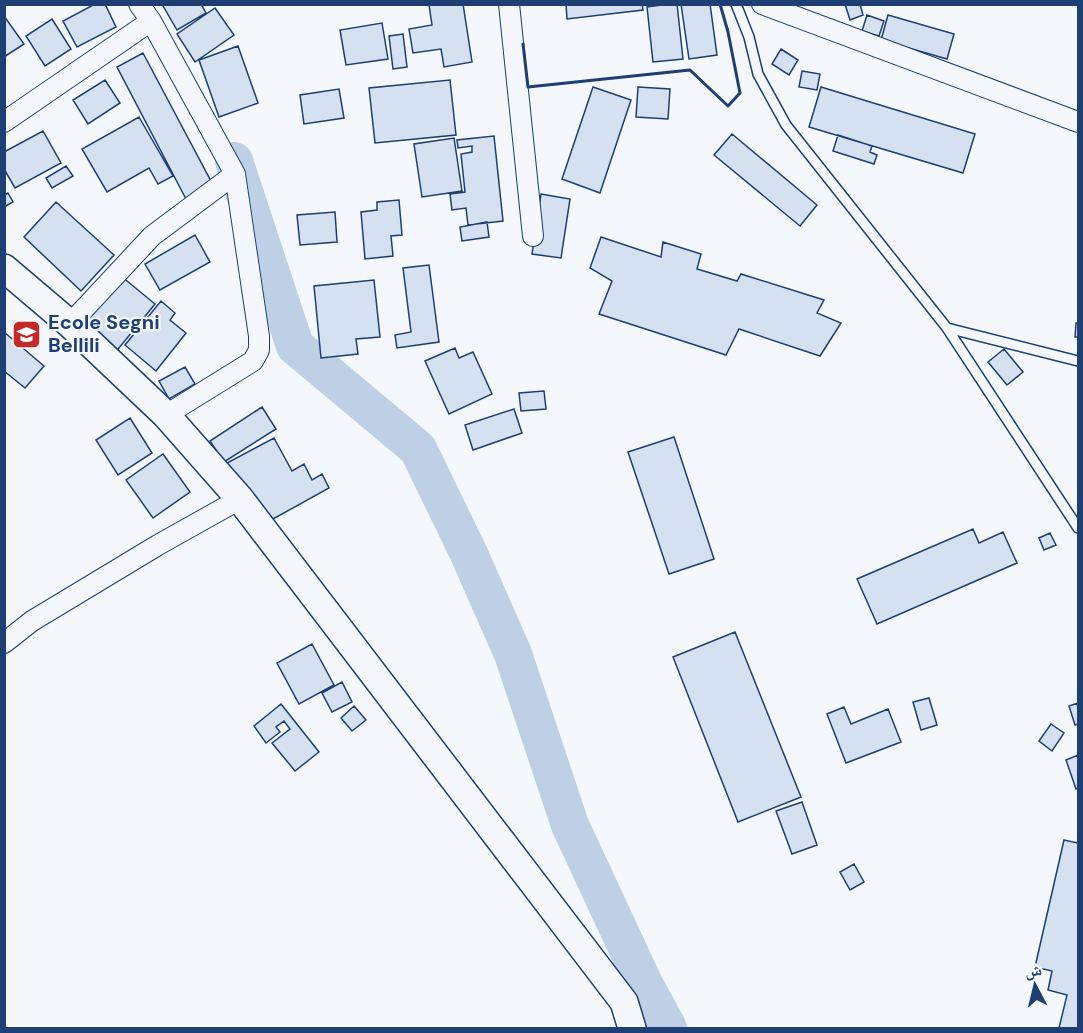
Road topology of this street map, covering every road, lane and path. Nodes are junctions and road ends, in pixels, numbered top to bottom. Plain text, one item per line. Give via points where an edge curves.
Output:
1 (139, 4) edge
2 (509, 4) edge
3 (736, 4) edge
4 (765, 5) edge
5 (152, 21) junction
6 (4, 122) edge
7 (1078, 122) edge
8 (235, 174) junction
9 (533, 236) dead end
10 (4, 268) edge
11 (70, 324) junction
12 (947, 328) junction
13 (1078, 361) edge
14 (166, 415) junction
15 (240, 499) junction
16 (1078, 528) edge
17 (4, 643) edge
18 (632, 1029) edge

1 - 5 street
2 - 9 street
3 - 12 lane via 758,74 786,124
4 - 7 street
5 - 6 street
5 - 8 street
8 - 11 street via 152,236
8 - 14 street via 259,350 253,361
10 - 11 street
11 - 14 street
12 - 13 lane
12 - 16 lane
14 - 15 street
15 - 17 street via 32,621
15 - 18 street via 624,1002

